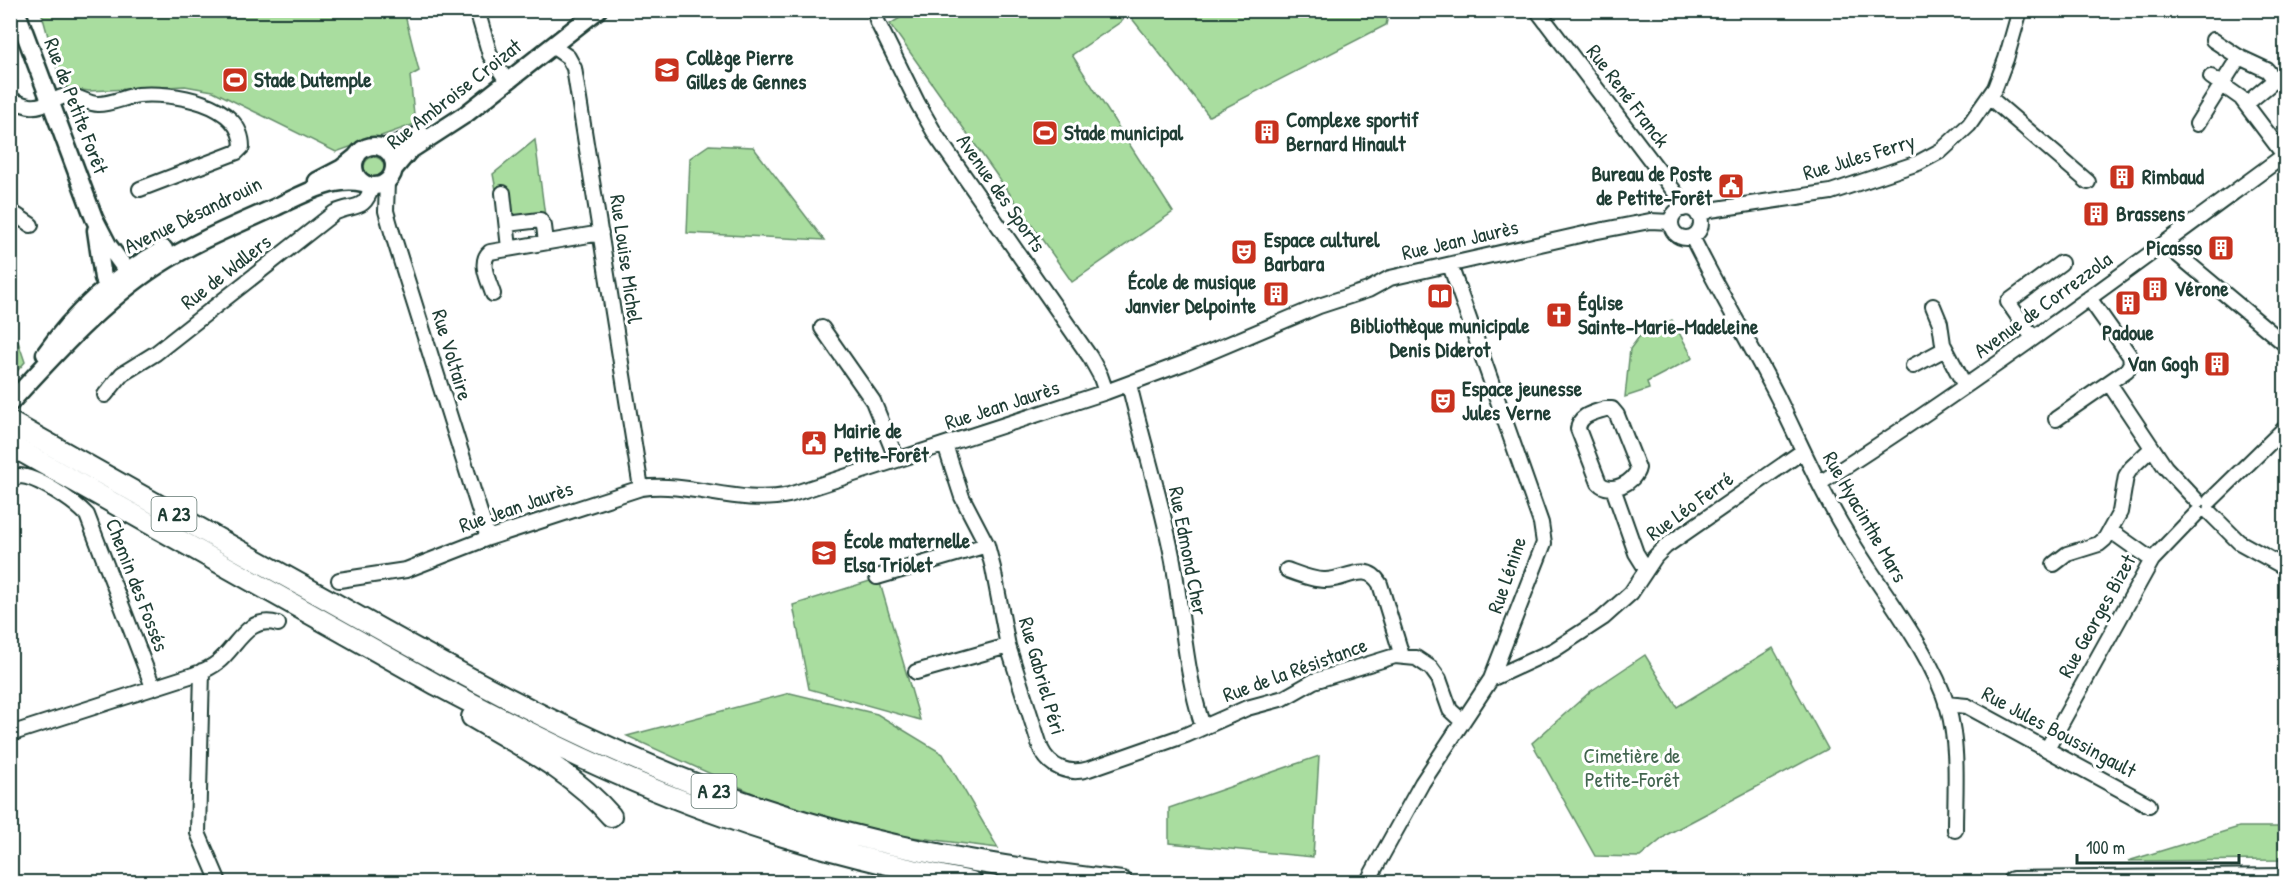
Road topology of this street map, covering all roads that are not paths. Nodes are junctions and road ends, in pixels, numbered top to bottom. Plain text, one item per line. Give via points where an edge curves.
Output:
1 (16, 10) edge
2 (477, 10) edge
3 (584, 10) edge
4 (598, 10) edge
5 (874, 10) edge
6 (1536, 10) edge
7 (2020, 10) edge
8 (2213, 40) dead end
9 (552, 46) junction
10 (2239, 57) junction
11 (503, 75) junction
12 (2217, 80) junction
13 (1989, 97) junction
14 (10, 99) edge
15 (50, 102) junction
16 (2246, 104) junction
17 (2197, 124) dead end
18 (382, 148) junction
19 (2284, 155) edge
20 (357, 156) junction
21 (379, 180) junction
22 (2088, 182) dead end
23 (140, 189) dead end
24 (502, 193) dead end
25 (1683, 209) junction
26 (10, 211) edge
27 (1698, 215) junction
28 (94, 218) junction
29 (1671, 222) junction
30 (507, 224) junction
31 (31, 225) dead end
32 (601, 233) junction
33 (1692, 237) junction
34 (546, 242) junction
35 (2165, 244) junction
36 (509, 248) junction
37 (2061, 263) dead end
38 (1450, 264) junction
39 (129, 278) junction
40 (113, 291) junction
41 (493, 294) dead end
42 (2088, 298) junction
43 (1933, 306) dead end
44 (822, 328) dead end
45 (2033, 338) junction
46 (2286, 345) edge
47 (1945, 349) junction
48 (1913, 366) dead end
49 (2109, 383) junction
50 (1129, 384) junction
51 (1965, 386) junction
52 (1106, 393) junction
53 (105, 396) dead end
54 (15, 398) edge
55 (2056, 419) dead end
56 (10, 422) edge
57 (2286, 427) edge
58 (10, 445) edge
59 (945, 445) junction
60 (2152, 448) junction
61 (1803, 451) junction
62 (897, 460) junction
63 (10, 481) edge
64 (1820, 483) junction
65 (641, 488) junction
66 (1613, 488) junction
67 (2203, 507) junction
68 (2111, 531) junction
69 (488, 538) junction
70 (987, 545) junction
71 (2152, 560) junction
72 (2054, 564) dead end
73 (2286, 568) edge
74 (1646, 569) junction
75 (1287, 570) dead end
76 (877, 577) dead end
77 (339, 580) dead end
78 (278, 624) dead end
79 (1008, 646) junction
80 (373, 649) junction
81 (1402, 656) junction
82 (202, 671) junction
83 (916, 672) dead end
84 (1491, 679) junction
85 (153, 687) junction
86 (1946, 704) junction
87 (1462, 722) junction
88 (1203, 727) junction
89 (10, 734) edge
90 (2048, 749) junction
91 (2149, 805) dead end
92 (611, 816) dead end
93 (1954, 830) dead end
94 (1370, 877) dead end
95 (2286, 879) edge
96 (219, 882) edge
97 (972, 882) edge
98 (1122, 882) edge
99 (2013, 882) edge

1 - 15 main road, Rue de Petite Forêt
2 - 11 street via 490,55
3 - 11 main road, Rue Ambroise Croizat
4 - 9 main road, Rue Ambroise Croizat
5 - 52 street, Avenue des Sports via 927,121 1090,357
6 - 25 street, Rue René Franck via 1674,190
7 - 13 street, Rue Jules Ferry via 2003,68
8 - 10 street
9 - 21 main road, Rue Ambroise Croizat via 466,114 410,151
9 - 32 street, Rue Louise Michel via 568,57 574,68
10 - 12 street
10 - 16 street via 2267,70 2275,80
11 - 18 main road, Rue Ambroise Croizat via 425,132
12 - 16 street
12 - 17 street
13 - 22 street
13 - 27 street, Rue Jules Ferry via 1949,144 1918,163 1832,192
14 - 15 street via 33,107
15 - 23 street via 67,96 98,104 131,96 168,95 208,106 233,122 242,142 239,151
15 - 28 main road, Rue de Petite Forêt
16 - 19 street
18 - 20 main road via 368,147
18 - 21 main road via 392,156
19 - 35 street, Avenue de Correzzola
20 - 21 main road via 355,172
20 - 39 main road, Avenue Désandrouin via 331,174 168,247
21 - 39 main road, Avenue Désandrouin via 323,187
21 - 53 street, Rue de Wallers via 362,205 334,213 156,353 122,374
21 - 69 street, Rue Voltaire
24 - 30 street
25 - 27 street
25 - 29 street via 1674,213
26 - 31 street
27 - 33 street via 1700,228
28 - 39 main road, Rue de Petite Forêt
28 - 40 main road, Rue de Petite Forêt via 101,266
29 - 33 street via 1677,236
29 - 38 street, Rue Jean Jaurès via 1636,223
30 - 34 street via 540,220
30 - 36 street
32 - 34 street
32 - 65 street, Rue Louise Michel
33 - 61 street, Rue Hyacinthe Mars
34 - 36 street
35 - 42 street, Avenue de Correzzola
35 - 46 street
36 - 41 street via 485,257
37 - 45 street via 2008,302
38 - 50 street, Rue Jean Jaurès via 1390,278
38 - 84 street, Rue Lénine via 1544,538
39 - 40 main road, Avenue Désandrouin
40 - 54 main road, Avenue Désandrouin
42 - 45 street, Avenue de Correzzola
42 - 49 street via 2131,358 2129,368
43 - 47 street
44 - 62 street via 873,401
45 - 51 street, Avenue de Correzzola
47 - 48 street
47 - 51 street
49 - 55 street
49 - 60 street
50 - 52 street, Rue Jean Jaurès
50 - 88 street, Rue Edmond Cher via 1170,550 1188,673
51 - 64 street, Avenue de Correzzola
52 - 59 street, Rue Jean Jaurès
56 - 98 highway, A 23 via 458,672 553,722 642,762 741,801 856,836 989,865
57 - 67 street, Rue Georges Bizet
58 - 80 highway, A 23
59 - 62 street, Rue Jean Jaurès
59 - 70 street, Rue Gabriel Péri via 962,497
60 - 67 street
60 - 68 street via 2126,476 2121,508
61 - 64 street, Rue Hyacinthe Mars
61 - 74 street, Rue Léo Ferré via 1666,546
62 - 65 street, Rue Jean Jaurès via 775,498 659,486
63 - 85 street, Chemin des Fossés via 19,476 29,477 87,515
64 - 86 street, Rue Hyacinthe Mars via 1849,538 1927,660
65 - 69 street, Rue Jean Jaurès
66 - 66 street via 1606,489 1599,483 1578,429 1584,416 1605,409 1612,409 1617,415 1638,468 1631,480
66 - 74 street via 1636,553
67 - 71 street, Rue Georges Bizet
67 - 73 street via 2239,542
68 - 71 street
68 - 72 street via 2099,544 2067,554
69 - 77 street, Rue Jean Jaurès via 400,572
70 - 76 street
70 - 79 street, Rue Gabriel Péri
71 - 90 street, Rue Georges Bizet
74 - 84 street, Rue Léo Ferré via 1626,598 1588,629
75 - 81 street, Rue de la Résistance via 1322,580 1362,571 1374,575
78 - 82 street via 262,623 249,628 222,660
79 - 83 street
79 - 88 street, Rue Gabriel Péri via 1041,749 1047,759 1068,772 1084,771
80 - 92 highway via 429,692 569,777
80 - 97 highway, A 23 via 548,742 686,802 829,850
81 - 87 street, Rue de la Résistance via 1420,660 1431,668 1450,710
81 - 88 street, Rue de la Résistance via 1314,681 1284,698 1247,708
82 - 85 street
82 - 96 street via 198,833
84 - 87 street, Rue Lénine
85 - 89 street
86 - 90 street, Rue Jules Boussingault via 1967,706
86 - 93 street, Rue Hyacinthe Mars via 1954,746
87 - 94 street, Rue Lénine via 1422,783
90 - 91 street, Rue Jules Boussingault
95 - 99 highway

